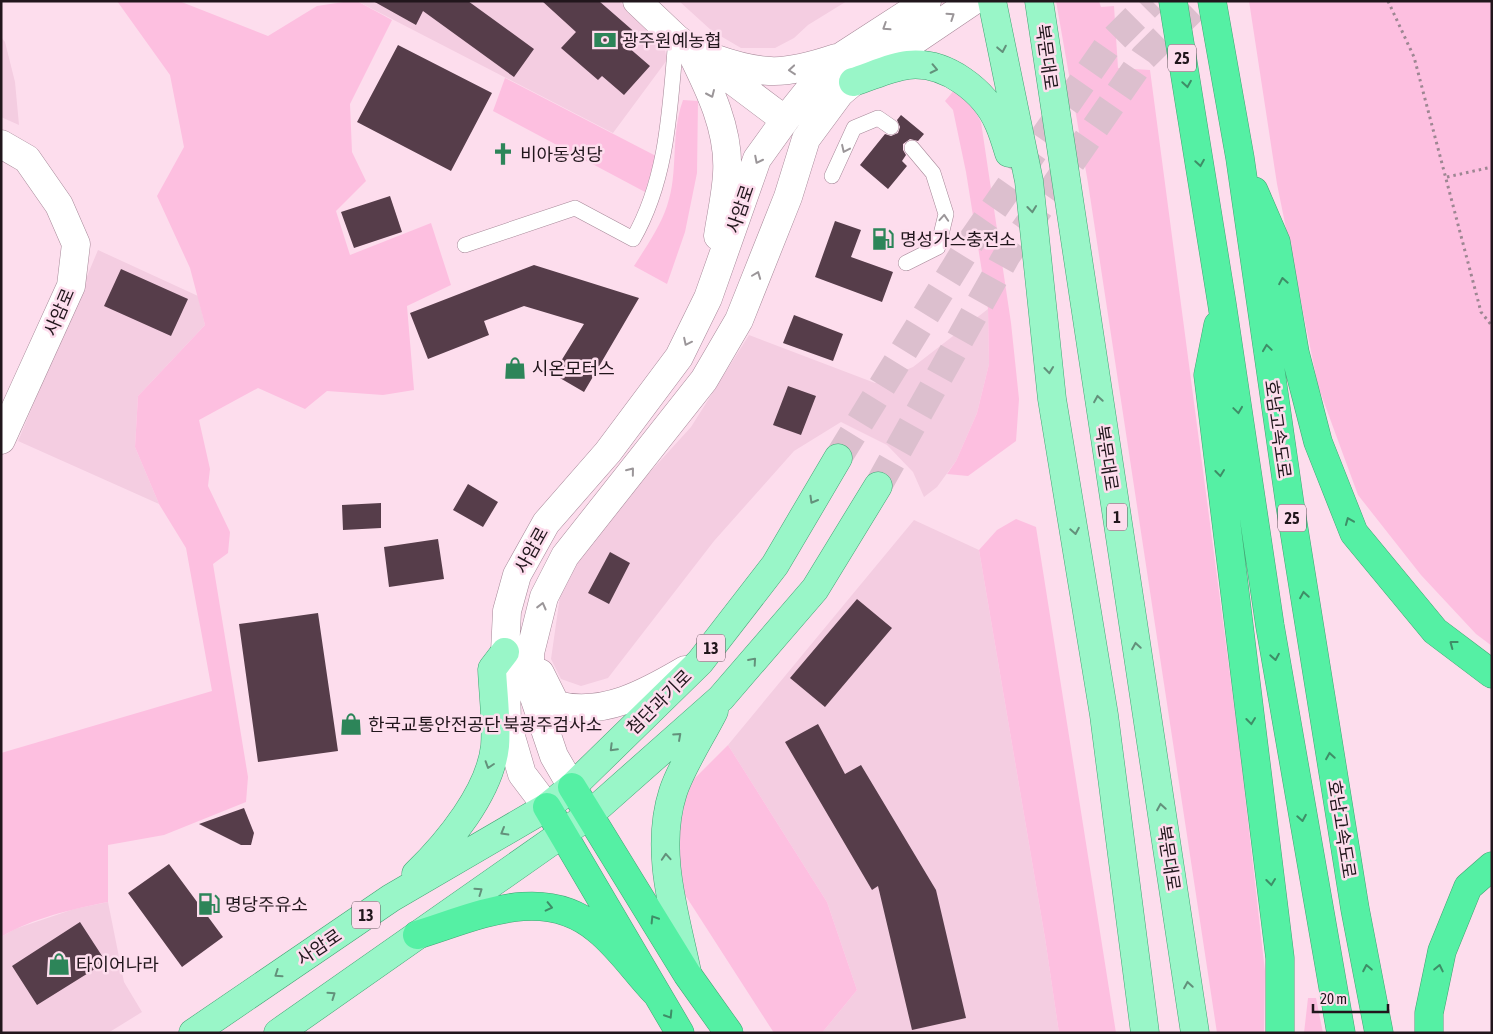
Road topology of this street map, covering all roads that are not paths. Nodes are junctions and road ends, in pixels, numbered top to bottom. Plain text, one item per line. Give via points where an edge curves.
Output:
1 (637, 1) edge
2 (927, 1) edge
3 (973, 1) edge
4 (992, 1) edge
5 (1039, 1) edge
6 (1173, 1) edge
7 (1212, 1) edge
8 (683, 44) junction
9 (839, 58) junction
10 (853, 82) junction
11 (786, 120) junction
12 (891, 127) dead end
13 (1, 144) edge
14 (912, 148) dead end
15 (1240, 158) junction
16 (832, 176) dead end
17 (1029, 181) junction
18 (464, 245) dead end
19 (906, 263) dead end
20 (708, 298) junction
21 (1222, 304) junction
22 (1, 440) edge
23 (838, 458) tunnel mouth
24 (878, 486) tunnel mouth
25 (518, 653) junction
26 (700, 662) junction
27 (1492, 674) edge
28 (721, 698) junction
29 (572, 787) junction
30 (547, 807) junction
31 (589, 815) junction
32 (562, 834) junction
33 (1492, 866) edge
34 (391, 898) junction
35 (417, 935) junction
36 (687, 974) junction
37 (655, 992) junction
38 (193, 1033) edge
39 (278, 1033) edge
40 (680, 1033) edge
41 (729, 1033) edge
42 (1145, 1033) edge
43 (1195, 1033) edge
44 (1280, 1033) edge
45 (1341, 1033) edge
46 (1379, 1033) edge
47 (1429, 1033) edge

1 - 8 street
2 -> 9 street, 사암로
10 -> 3 street, 사암로
4 -> 17 main road
43 -> 5 main road, 북문대로 / 1
6 -> 21 highway, 호남고속도로 / 25
7 - 15 highway, 호남고속도로 / 25
9 -> 8 street via 800,70 776,72 754,70
8 - 11 street
8 - 18 lane via 658,181 650,206 632,239 575,208
8 -> 20 street via 715,102 725,148 727,173
9 - 11 street, 사암로
10 -> 17 main road via 908,65 938,69 964,81 984,98 999,123 1009,152
25 -> 10 street, 사암로 via 566,556 704,380 739,320 788,197 806,139 840,93
11 -> 20 street, 사암로 via 757,159
12 -> 16 lane via 878,118 854,128
13 - 22 street, 사암로 via 27,159 59,205 76,244 71,286
19 -> 14 lane via 938,247 946,214 933,173
27 -> 15 highway via 1435,631 1354,533 1318,442 1295,353 1276,242
46 -> 15 highway, 호남고속도로 / 25 via 1355,909 1290,505
17 -> 42 main road via 1052,399 1104,715
20 -> 25 street, 사암로 via 679,357 608,452 546,523 516,575 507,611
21 -> 44 highway via 1208,375 1280,958
21 -> 45 highway, 호남고속도로 / 25 via 1270,626
23 -> 26 main road, 첨단과기로 / 13 via 775,565
28 -> 24 main road, 13 via 815,589
25 - 26 street, 사암로 via 556,705 574,710 619,703 653,689
25 - 29 street, 사암로 via 554,756
25 - 30 street, 사암로 via 507,723 522,774
25 -> 34 main road via 492,669 495,746 481,788 454,831
26 -> 29 main road, 첨단과기로 / 13
31 -> 28 main road, 13
36 -> 28 main road via 668,880 664,832 673,791
29 - 30 main road, 첨단과기로 / 13
29 - 31 highway
30 - 32 highway
30 -> 34 main road, 사암로 / 13
31 - 32 main road, 13
36 -> 31 highway
35 -> 32 main road, 13
32 - 37 highway
47 -> 33 highway via 1429,1013 1442,951 1468,887
34 -> 38 main road, 사암로 / 13
35 -> 37 highway via 497,910 524,904 542,906 562,911 598,930
39 -> 35 main road, 13
36 - 41 highway
37 -> 40 highway

